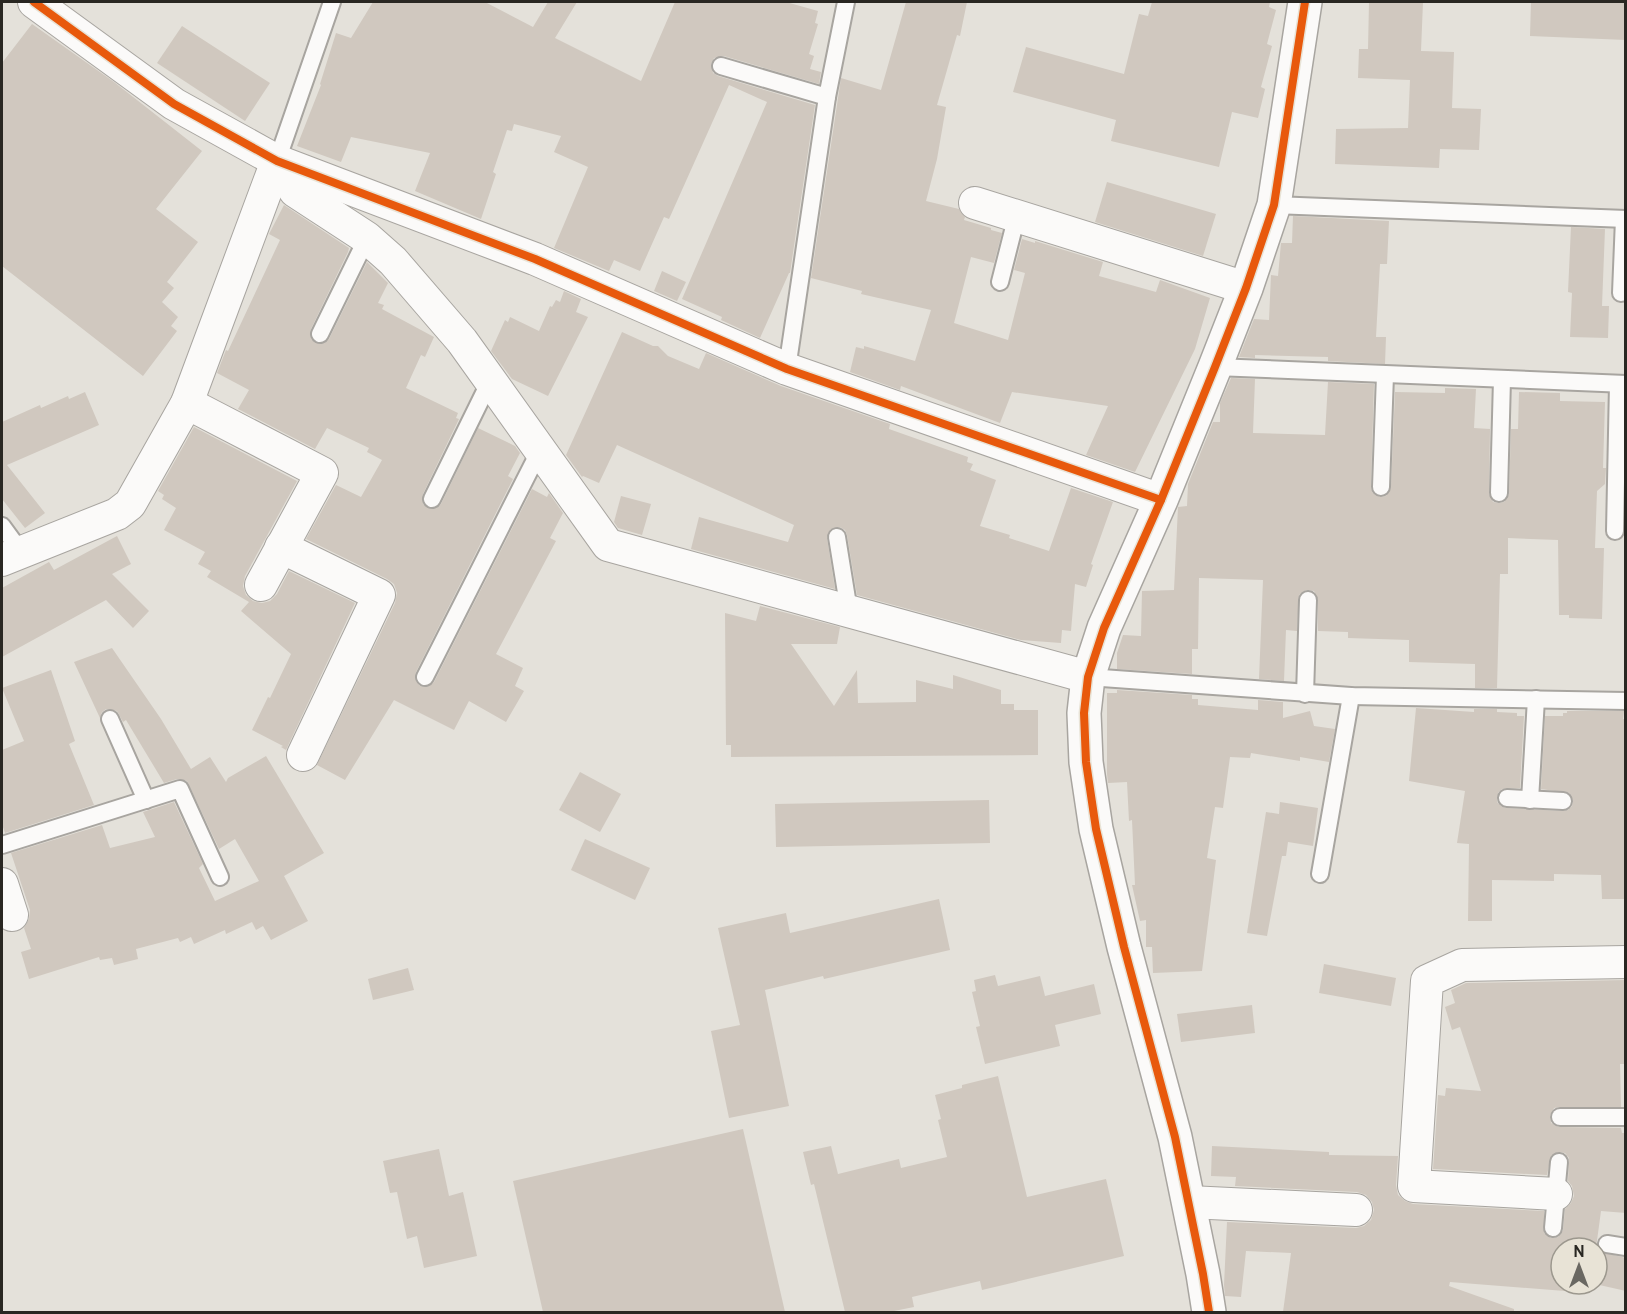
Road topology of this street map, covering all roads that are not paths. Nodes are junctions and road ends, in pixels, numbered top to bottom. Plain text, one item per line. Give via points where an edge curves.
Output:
1 (34, 2) edge
2 (332, 2) edge
3 (846, 2) edge
4 (1305, 2) edge
5 (721, 66) dead end
6 (827, 97) junction
7 (277, 161) junction
8 (975, 203) dead end
9 (1274, 205) junction
10 (1017, 215) junction
11 (1625, 219) edge
12 (367, 238) junction
13 (1000, 282) dead end
14 (1246, 288) junction
15 (1621, 293) dead end
16 (320, 334) dead end
17 (1215, 367) junction
18 (787, 369) junction
19 (1385, 375) junction
20 (491, 379) junction
21 (1502, 379) junction
22 (1622, 384) edge
23 (187, 403) junction
24 (540, 450) junction
25 (1381, 487) dead end
26 (1499, 494) dead end
27 (432, 499) dead end
28 (1161, 500) junction
29 (2, 526) edge
30 (1615, 531) dead end
31 (837, 537) dead end
32 (281, 547) junction
33 (11, 556) edge
34 (261, 585) dead end
35 (1308, 600) dead end
36 (849, 611) junction
37 (425, 677) dead end
38 (1088, 677) junction
39 (1305, 694) junction
40 (1351, 696) junction
41 (1536, 699) junction
42 (1626, 701) edge
43 (110, 719) dead end
44 (303, 755) dead end
45 (1507, 798) dead end
46 (146, 800) junction
47 (1530, 800) junction
48 (1563, 801) dead end
49 (2, 845) edge
50 (1320, 874) dead end
51 (220, 877) dead end
52 (2, 884) edge
53 (12, 915) dead end
54 (1626, 962) edge
55 (1560, 1117) dead end
56 (1626, 1117) edge
57 (1559, 1162) dead end
58 (1556, 1194) junction
59 (1189, 1202) junction
60 (1356, 1210) dead end
61 (1553, 1228) dead end
62 (1609, 1244) edge
63 (1626, 1247) edge
64 (1209, 1312) edge

1 - 7 street via 174,104
2 - 7 lane
3 - 6 lane
4 - 9 street
5 - 6 lane
6 - 18 lane
7 - 12 street via 295,191
7 - 18 street via 535,259
7 - 23 street
8 - 10 street
9 - 11 lane
9 - 14 street
10 - 13 lane
10 - 14 street
11 - 15 lane
12 - 16 lane
12 - 20 street via 400,270
14 - 17 street
17 - 19 lane
17 - 28 street
18 - 28 street
19 - 21 lane
19 - 25 lane
20 - 24 street
20 - 27 lane
21 - 22 lane
21 - 26 lane
22 - 30 lane
23 - 32 street via 322,473
23 - 33 street via 130,504 117,514
24 - 36 street via 608,544
24 - 37 lane
28 - 38 street via 1104,628
29 - 33 lane
31 - 36 lane
32 - 34 street
32 - 44 street via 379,595
35 - 39 lane
36 - 38 street
38 - 39 lane
38 - 59 street via 1084,713 1086,762 1096,829
39 - 40 lane
40 - 41 lane
40 - 50 lane
41 - 42 lane
41 - 47 lane
43 - 46 lane
45 - 47 lane
46 - 49 lane
46 - 51 lane via 180,789
47 - 48 lane
52 - 53 street
54 - 58 street via 1462,965 1427,981 1414,1186
55 - 56 lane
57 - 58 lane
58 - 61 lane
59 - 60 street
59 - 64 street
62 - 63 lane

